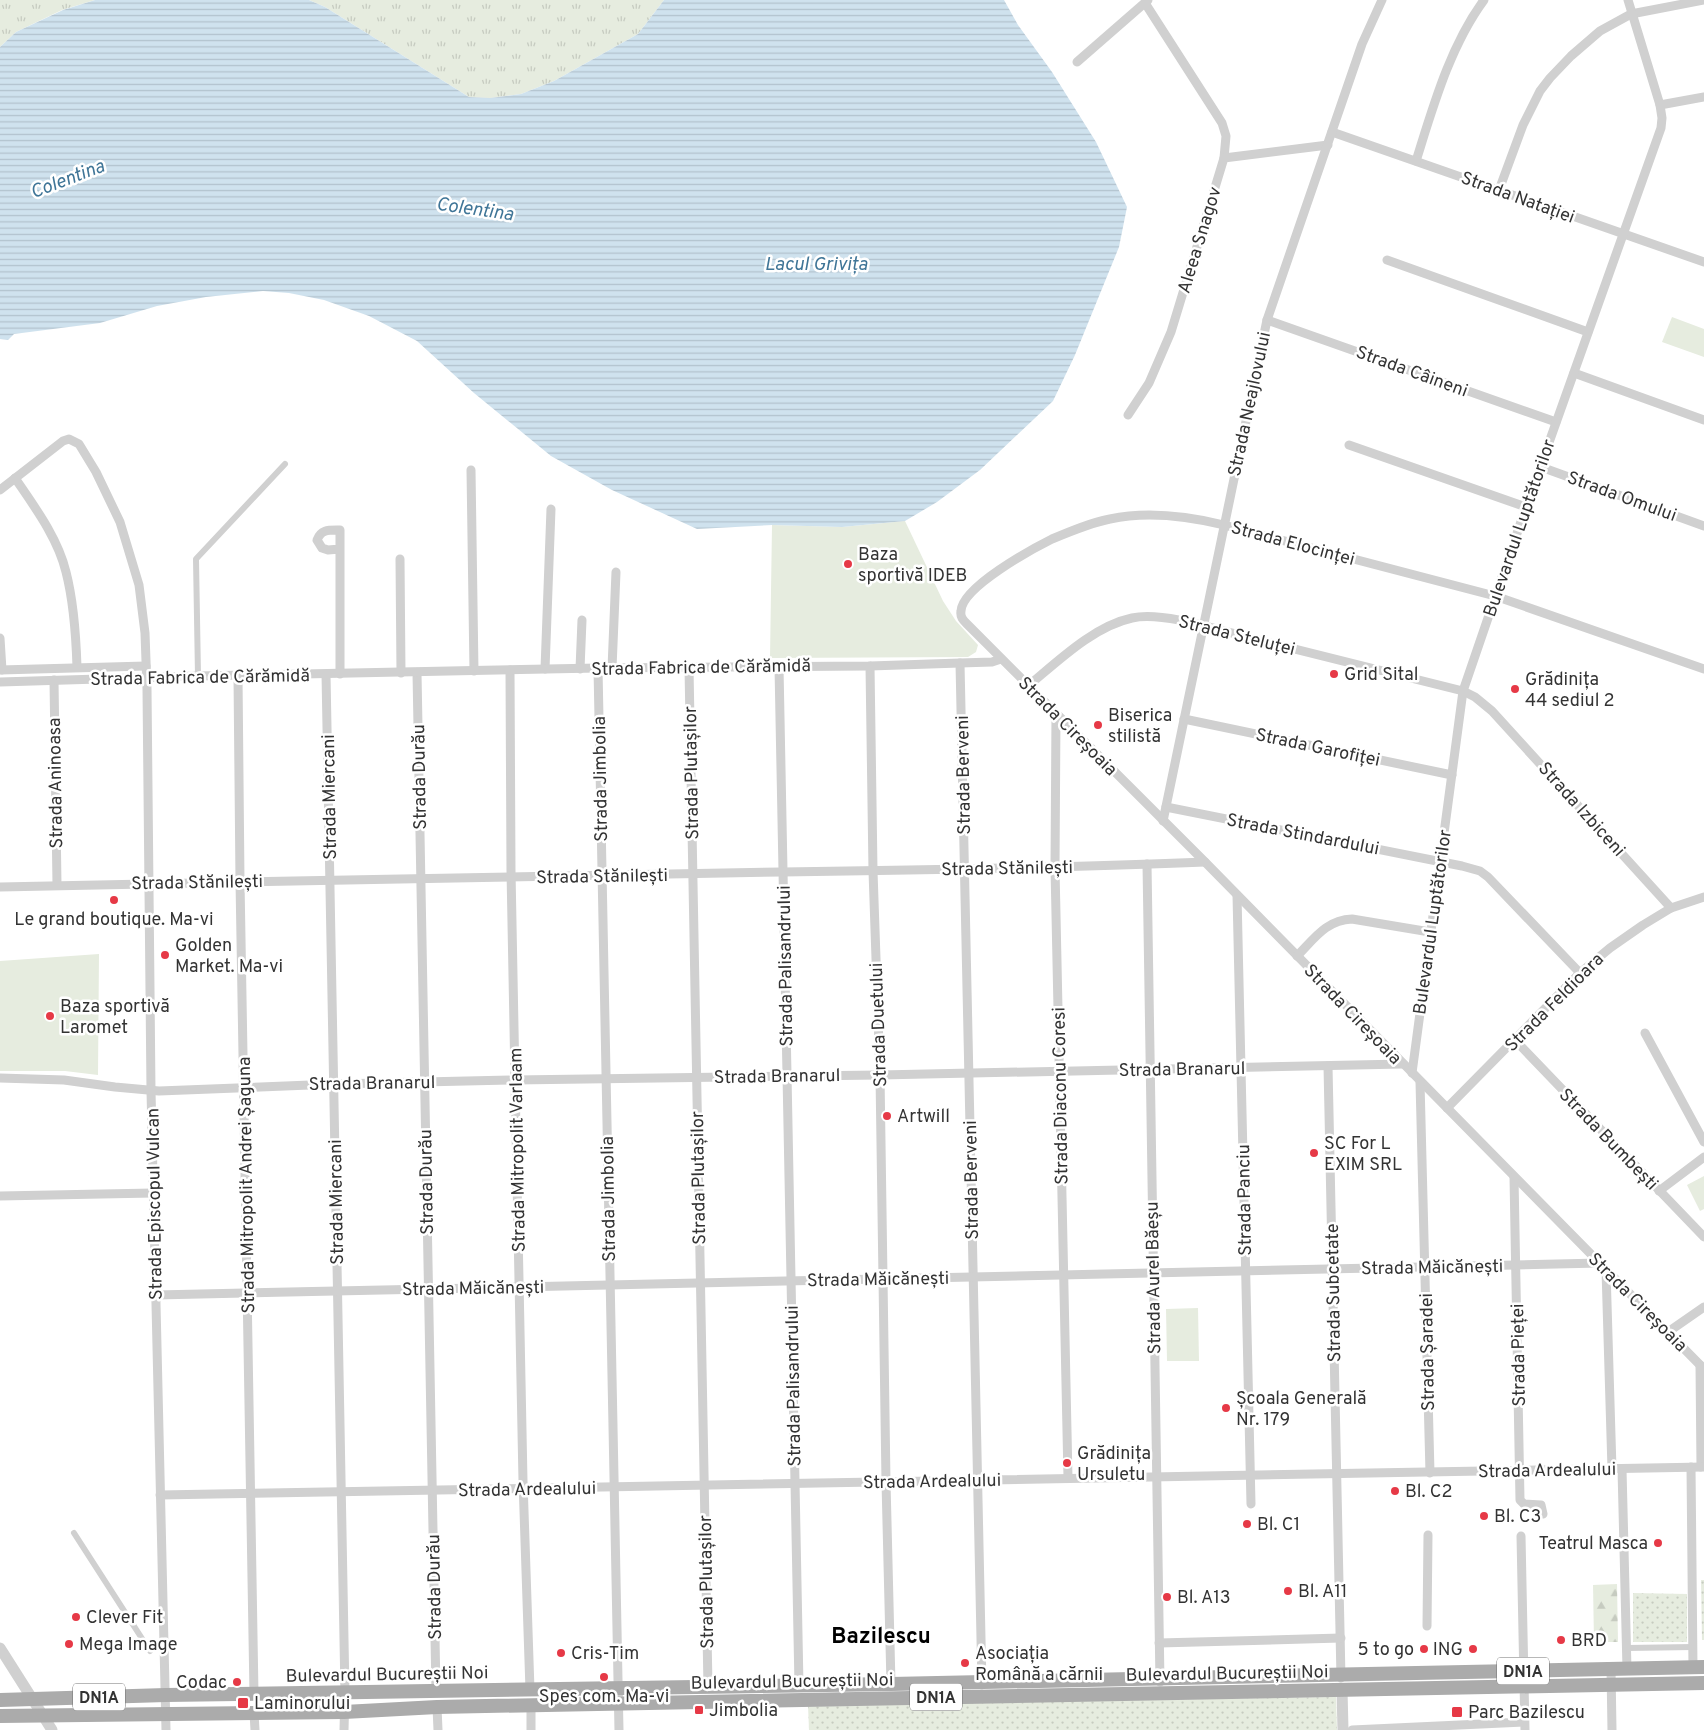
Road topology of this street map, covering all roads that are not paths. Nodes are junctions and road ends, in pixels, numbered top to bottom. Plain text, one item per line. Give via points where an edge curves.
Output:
1 (1382, 0) edge
2 (1484, 0) edge
3 (1628, 0) edge
4 (1704, 0) edge
5 (1147, 1) edge
6 (1632, 14) junction
7 (1077, 62) dead end
8 (1704, 96) edge
9 (1660, 105) junction
10 (1332, 132) junction
11 (1328, 145) junction
12 (1224, 158) junction
13 (1416, 161) junction
14 (1499, 190) junction
15 (1623, 234) junction
16 (1386, 260) dead end
17 (1704, 262) edge
18 (1267, 320) junction
19 (1588, 332) junction
20 (1574, 373) junction
21 (1128, 415) dead end
22 (1704, 420) edge
23 (1556, 422) junction
24 (1349, 446) dead end
25 (285, 464) dead end
26 (1540, 467) junction
27 (471, 470) dead end
28 (15, 478) junction
29 (0, 490) edge
30 (1526, 507) junction
31 (551, 509) dead end
32 (1224, 525) junction
33 (1704, 526) edge
34 (340, 549) dead end
35 (400, 558) dead end
36 (616, 572) dead end
37 (1495, 596) junction
38 (582, 620) dead end
39 (1203, 626) junction
40 (0, 638) edge
41 (1001, 659) junction
42 (960, 663) junction
43 (146, 666) junction
44 (870, 666) junction
45 (78, 667) junction
46 (474, 667) junction
47 (780, 667) junction
48 (598, 668) junction
49 (612, 668) junction
50 (689, 668) junction
51 (580, 669) junction
52 (1704, 669) edge
53 (1, 670) edge
54 (510, 670) junction
55 (545, 670) junction
56 (401, 673) junction
57 (417, 673) junction
58 (326, 674) junction
59 (340, 674) junction
60 (198, 676) junction
61 (238, 676) junction
62 (147, 677) junction
63 (54, 680) junction
64 (0, 682) edge
65 (1028, 686) junction
66 (1463, 691) junction
67 (1056, 713) junction
68 (1184, 718) junction
69 (1452, 775) junction
70 (1166, 807) junction
71 (1163, 821) junction
72 (1205, 862) junction
73 (1440, 862) junction
74 (1147, 864) junction
75 (1055, 868) junction
76 (964, 869) junction
77 (873, 871) junction
78 (784, 872) junction
79 (692, 874) junction
80 (602, 876) junction
81 (511, 878) junction
82 (421, 879) junction
83 (331, 880) junction
84 (240, 881) junction
85 (148, 882) junction
86 (57, 885) junction
87 (0, 887) edge
88 (1237, 895) junction
89 (1704, 897) edge
90 (1671, 908) junction
91 (1430, 932) junction
92 (1297, 956) junction
93 (1580, 973) junction
94 (1645, 1033) dead end
95 (1515, 1040) junction
96 (1403, 1064) junction
97 (1328, 1066) junction
98 (1242, 1068) junction
99 (1150, 1070) junction
100 (1059, 1071) junction
101 (968, 1073) junction
102 (1412, 1073) junction
103 (880, 1075) junction
104 (788, 1076) junction
105 (0, 1078) edge
106 (605, 1078) junction
107 (696, 1078) junction
108 (515, 1080) junction
109 (424, 1082) junction
110 (1420, 1082) junction
111 (335, 1084) junction
112 (244, 1087) junction
113 (151, 1091) junction
114 (1447, 1108) junction
115 (1704, 1142) edge
116 (1704, 1157) edge
117 (1514, 1177) junction
118 (1659, 1191) junction
119 (154, 1193) junction
120 (0, 1196) edge
121 (1704, 1237) edge
122 (1516, 1265) junction
123 (1425, 1267) junction
124 (1603, 1267) junction
125 (1333, 1269) junction
126 (1245, 1271) junction
127 (1153, 1273) junction
128 (1063, 1274) junction
129 (973, 1277) junction
130 (883, 1279) junction
131 (791, 1281) junction
132 (700, 1283) junction
133 (610, 1284) junction
134 (519, 1287) junction
135 (428, 1289) junction
136 (338, 1291) junction
137 (248, 1292) junction
138 (156, 1295) junction
139 (1704, 1307) edge
140 (1668, 1332) junction
141 (1702, 1367) edge
142 (1691, 1467) junction
143 (1703, 1467) edge
144 (1612, 1469) junction
145 (1622, 1469) junction
146 (1520, 1470) junction
147 (1430, 1473) junction
148 (1338, 1474) junction
149 (1250, 1475) junction
150 (1157, 1477) junction
151 (1068, 1478) junction
152 (977, 1480) junction
153 (886, 1482) junction
154 (794, 1484) junction
155 (704, 1485) junction
156 (613, 1487) junction
157 (523, 1489) junction
158 (433, 1491) junction
159 (341, 1492) junction
160 (251, 1494) junction
161 (160, 1495) junction
162 (1251, 1504) dead end
163 (1543, 1514) dead end
164 (74, 1533) dead end
165 (1428, 1535) dead end
166 (1521, 1536) dead end
167 (1428, 1626) dead end
168 (1341, 1638) junction
169 (1159, 1643) junction
170 (1693, 1647) junction
171 (0, 1648) edge
172 (1627, 1648) junction
173 (150, 1651) dead end
174 (1699, 1667) edge
175 (1611, 1669) junction
176 (1627, 1669) junction
177 (1523, 1671) junction
178 (1341, 1675) junction
179 (1159, 1678) junction
180 (20, 1681) junction
181 (1704, 1683) edge
182 (891, 1684) junction
183 (1611, 1685) junction
184 (799, 1686) junction
185 (708, 1687) junction
186 (1524, 1687) junction
187 (982, 1689) junction
188 (530, 1690) junction
189 (1342, 1690) junction
190 (436, 1692) junction
191 (1160, 1692) junction
192 (345, 1693) junction
193 (254, 1694) junction
194 (166, 1695) junction
195 (618, 1696) junction
196 (32, 1699) junction
197 (6, 1700) edge
198 (531, 1705) junction
199 (437, 1707) junction
200 (344, 1712) junction
201 (254, 1713) junction
202 (166, 1714) junction
203 (0, 1716) edge
204 (43, 1716) junction
205 (1524, 1726) edge
206 (52, 1730) edge
207 (166, 1730) edge
208 (254, 1730) edge
209 (344, 1730) edge
210 (438, 1730) edge
211 (531, 1730) edge
212 (618, 1730) edge
213 (1343, 1730) edge
214 (1352, 1730) edge
215 (1612, 1730) edge

1 - 10 street, Strada Neajlovului via 1362,44
2 - 13 street via 1448,67
3 - 6 street, Bulevardul Luptătorilor
4 - 6 street
5 - 7 street
5 - 12 street, Aleea Snagov via 1222,123 1226,136
6 - 9 street, Bulevardul Luptătorilor
6 - 14 street via 1594,36 1570,56 1540,91 1523,125
8 - 9 street
9 - 15 street, Bulevardul Luptătorilor via 1661,128
10 - 11 street, Strada Neajlovului
10 - 13 street, Strada Natației
11 - 12 street
11 - 18 street, Strada Neajlovului
12 - 21 street, Aleea Snagov via 1171,332 1149,383
13 - 14 street, Strada Natației
14 - 15 street, Strada Natației
15 - 17 street, Strada Natației
15 - 19 street, Bulevardul Luptătorilor
16 - 19 street
18 - 23 street, Strada Câineni
18 - 32 street, Strada Neajlovului
19 - 20 street, Bulevardul Luptătorilor
20 - 22 street
20 - 23 street, Bulevardul Luptătorilor
23 - 26 street, Bulevardul Luptătorilor
24 - 30 street
25 - 60 street via 196,559
26 - 30 street, Bulevardul Luptătorilor
26 - 33 street, Strada Omului
27 - 46 street
28 - 29 street
28 - 43 street, Strada Episcopul Vulcan via 63,441 69,439 79,444 120,522 133,561 143,615
28 - 45 street via 55,543 66,571
30 - 37 street, Bulevardul Luptătorilor
31 - 55 street
32 - 37 street, Strada Elocinței
32 - 39 street, Strada Neajlovului
32 - 41 street, Strada Elocinței via 1158,515 1110,519 1051,540 1023,555 983,581 961,607 962,618
34 - 59 street
35 - 56 street
36 - 49 street
37 - 52 street, Strada Elocinței
37 - 66 street, Bulevardul Luptătorilor
38 - 51 street
39 - 65 street, Strada Steluței via 1151,616 1129,618 1086,640
39 - 66 street, Strada Steluței
39 - 68 street, Strada Neajlovului
40 - 53 street
41 - 42 street, Strada Fabrica de Cărămidă
41 - 65 street, Strada Cireșoaia
42 - 44 street, Strada Fabrica de Cărămidă
42 - 76 street, Strada Berveni
43 - 45 street, Strada Fabrica de Cărămidă
43 - 62 street, Strada Episcopul Vulcan
44 - 47 street, Strada Fabrica de Cărămidă
44 - 77 street, Strada Duetului
45 - 53 street, Strada Fabrica de Cărămidă
46 - 54 street, Strada Fabrica de Cărămidă
46 - 57 street, Strada Fabrica de Cărămidă
47 - 50 street, Strada Fabrica de Cărămidă
47 - 78 street, Strada Palisandrului
48 - 49 street, Strada Fabrica de Cărămidă
48 - 51 street, Strada Fabrica de Cărămidă
48 - 80 street, Strada Jimbolia
49 - 50 street, Strada Fabrica de Cărămidă
50 - 79 street, Strada Plutașilor
51 - 55 street, Strada Fabrica de Cărămidă
54 - 55 street, Strada Fabrica de Cărămidă
54 - 81 street, Strada Mitropolit Varlaam
56 - 57 street, Strada Fabrica de Cărămidă
56 - 59 street, Strada Fabrica de Cărămidă
57 - 82 street, Strada Durău
58 - 59 street, Strada Fabrica de Cărămidă
58 - 61 street, Strada Fabrica de Cărămidă
58 - 83 street, Strada Miercani
60 - 61 street, Strada Fabrica de Cărămidă
60 - 62 street, Strada Fabrica de Cărămidă
61 - 84 street, Strada Mitropolit Andrei Șaguna
62 - 63 street, Strada Fabrica de Cărămidă
62 - 85 street, Strada Episcopul Vulcan
63 - 64 street, Strada Fabrica de Cărămidă
63 - 86 street, Strada Aninoasa
65 - 67 street, Strada Cireșoaia
66 - 69 street, Bulevardul Luptătorilor
66 - 90 street, Strada Izbiceni via 1483,703 1513,733
67 - 71 street, Strada Cireșoaia
67 - 75 street, Strada Diaconu Coresi
68 - 69 street, Strada Garofiței
68 - 70 street, Strada Neajlovului
69 - 73 street, Bulevardul Luptătorilor
70 - 71 street, Strada Neajlovului
70 - 73 street, Strada Stindardului
71 - 72 street, Strada Cireșoaia
72 - 74 street, Strada Stănilești
72 - 88 street, Strada Cireșoaia
73 - 91 street, Bulevardul Luptătorilor
73 - 93 street, Strada Stindardului via 1470,868 1488,877
74 - 75 street, Strada Stănilești
74 - 99 street, Strada Aurel Băeșu
75 - 76 street, Strada Stănilești
75 - 100 street, Strada Diaconu Coresi
76 - 77 street, Strada Stănilești
76 - 101 street, Strada Berveni
77 - 78 street, Strada Stănilești
77 - 103 street, Strada Duetului
78 - 79 street, Strada Stănilești
78 - 104 street, Strada Palisandrului
79 - 80 street, Strada Stănilești
79 - 107 street, Strada Plutașilor
80 - 81 street, Strada Stănilești
80 - 106 street, Strada Jimbolia
81 - 82 street, Strada Stănilești
81 - 108 street, Strada Mitropolit Varlaam
82 - 83 street, Strada Stănilești
82 - 109 street, Strada Durău
83 - 84 street, Strada Stănilești
83 - 111 street, Strada Miercani
84 - 85 street, Strada Stănilești
84 - 112 street, Strada Mitropolit Andrei Șaguna
85 - 86 street, Strada Stănilești
85 - 113 street, Strada Episcopul Vulcan
86 - 87 street, Strada Stănilești
88 - 92 street, Strada Cireșoaia
88 - 98 street, Strada Panciu
89 - 90 street
90 - 93 street, Strada Feldioara via 1643,924
91 - 92 street via 1342,919 1329,924
91 - 102 street, Bulevardul Luptătorilor
92 - 96 street, Strada Cireșoaia
93 - 95 street, Strada Feldioara
94 - 115 street
95 - 114 street, Strada Feldioara
95 - 118 street, Strada Bumbești
96 - 97 street, Strada Branarul
96 - 102 street, Strada Cireșoaia
97 - 98 street, Strada Branarul
97 - 125 street, Strada Subcetate
98 - 99 street, Strada Branarul
98 - 126 street, Strada Panciu
99 - 100 street, Strada Branarul
99 - 127 street, Strada Aurel Băeșu
100 - 101 street, Strada Branarul
100 - 128 street, Strada Diaconu Coresi
101 - 103 street, Strada Branarul
101 - 129 street, Strada Berveni
102 - 110 street, Strada Cireșoaia
103 - 104 street, Strada Branarul
103 - 130 street, Strada Duetului
104 - 107 street, Strada Branarul
104 - 131 street, Strada Palisandrului
105 - 113 street, Strada Branarul via 64,1080
106 - 107 street, Strada Branarul
106 - 108 street, Strada Branarul
106 - 133 street, Strada Jimbolia
107 - 132 street, Strada Plutașilor
108 - 109 street, Strada Branarul
108 - 134 street, Strada Mitropolit Varlaam
109 - 111 street, Strada Branarul
109 - 135 street, Strada Durău
110 - 114 street, Strada Cireșoaia
110 - 123 street, Strada Șaradei
111 - 112 street, Strada Branarul
111 - 136 street, Strada Miercani
112 - 113 street, Strada Branarul
112 - 137 street, Strada Mitropolit Andrei Șaguna
113 - 119 street, Strada Episcopul Vulcan
114 - 117 street, Strada Cireșoaia
116 - 118 street
117 - 122 street, Strada Pieței
117 - 124 street, Strada Cireșoaia
118 - 121 street, Strada Bumbești
119 - 120 street
119 - 138 street, Strada Episcopul Vulcan
122 - 123 street, Strada Măicănești
122 - 124 street, Strada Măicănești
122 - 146 street, Strada Pieței
123 - 125 street, Strada Măicănești
123 - 147 street, Strada Șaradei
124 - 140 street, Strada Cireșoaia
124 - 144 street
125 - 126 street, Strada Măicănești
125 - 148 street, Strada Subcetate
126 - 127 street, Strada Măicănești
126 - 149 street, Strada Panciu
127 - 128 street, Strada Măicănești
127 - 150 street, Strada Aurel Băeșu
128 - 129 street, Strada Măicănești
128 - 151 street, Strada Diaconu Coresi
129 - 130 street, Strada Măicănești
129 - 152 street, Strada Berveni
130 - 131 street, Strada Măicănești
130 - 153 street, Strada Duetului
131 - 132 street, Strada Măicănești
131 - 154 street, Strada Palisandrului
132 - 133 street, Strada Măicănești
132 - 155 street, Strada Plutașilor
133 - 134 street, Strada Măicănești
133 - 156 street, Strada Jimbolia
134 - 135 street, Strada Măicănești
134 - 157 street, Strada Mitropolit Varlaam
135 - 136 street, Strada Măicănești
135 - 158 street, Strada Durău
136 - 137 street, Strada Măicănești
136 - 159 street, Strada Miercani
137 - 138 street, Strada Măicănești
137 - 160 street, Strada Mitropolit Andrei Șaguna
138 - 161 street, Strada Episcopul Vulcan
139 - 140 street
140 - 141 street, Strada Cireșoaia
141 - 143 street
142 - 143 street, Strada Ardealului
142 - 145 street, Strada Ardealului
142 - 170 street
144 - 145 street, Strada Ardealului
144 - 146 street, Strada Ardealului
145 - 172 street
146 - 147 street, Strada Ardealului
146 - 163 street, Strada Pieței via 1521,1503 1541,1505
147 - 148 street, Strada Ardealului
148 - 149 street, Strada Ardealului
148 - 168 street, Strada Subcetate
149 - 150 street, Strada Ardealului
149 - 162 street, Strada Panciu
150 - 151 street, Strada Ardealului
150 - 169 street, Strada Aurel Băeșu
151 - 152 street, Strada Ardealului
152 - 153 street, Strada Ardealului
152 - 187 street, Strada Berveni
153 - 154 street, Strada Ardealului
153 - 182 street, Strada Duetului
154 - 155 street, Strada Ardealului
154 - 184 street, Strada Palisandrului
155 - 156 street, Strada Ardealului
155 - 185 street, Strada Plutașilor
156 - 157 street, Strada Ardealului
156 - 195 street, Strada Jimbolia
157 - 158 street, Strada Ardealului
157 - 188 street, Strada Mitropolit Varlaam
158 - 159 street, Strada Ardealului
158 - 190 street, Strada Durău
159 - 160 street, Strada Ardealului
159 - 192 street, Strada Miercani
160 - 161 street, Strada Ardealului
160 - 193 street, Strada Mitropolit Andrei Șaguna
161 - 194 street, Strada Episcopul Vulcan
164 - 173 street
165 - 167 street
166 - 177 street
168 - 169 street
168 - 178 street, Strada Subcetate
169 - 179 street, Strada Aurel Băeșu
170 - 172 street
170 - 174 street
171 - 180 street
172 - 176 street
174 - 176 main road, Bulevardul Bucureștii Noi / DN1A
175 - 176 main road, Bulevardul Bucureștii Noi / DN1A
175 - 177 main road, Bulevardul Bucureștii Noi / DN1A
175 - 183 street
177 - 178 main road, Bulevardul Bucureștii Noi / DN1A
177 - 186 street
178 - 179 main road, Bulevardul Bucureștii Noi / DN1A
178 - 189 street, Strada Subcetate
179 - 187 main road, Bulevardul Bucureștii Noi / DN1A
179 - 191 street, Strada Aurel Băeșu
180 - 196 street
180 - 197 street via 17,1695
181 - 183 main road, Bulevardul Bucureștii Noi / DN1A
182 - 184 main road, Bulevardul Bucureștii Noi / DN1A
182 - 187 main road, Bulevardul Bucureștii Noi / DN1A
183 - 186 main road, Bulevardul Bucureștii Noi / DN1A
183 - 215 street
184 - 185 main road, Bulevardul Bucureștii Noi / DN1A
185 - 195 main road, Bulevardul Bucureștii Noi / DN1A
186 - 189 main road, Bulevardul Bucureștii Noi / DN1A
186 - 205 street
187 - 191 main road, Bulevardul Bucureștii Noi / DN1A
187 - 195 main road, Bulevardul Bucureștii Noi / DN1A
188 - 190 main road, Bulevardul Bucureștii Noi / DN1A
188 - 195 main road, Bulevardul Bucureștii Noi / DN1A
189 - 191 main road, Bulevardul Bucureștii Noi / DN1A
189 - 213 street, Strada Subcetate
190 - 192 main road, Bulevardul Bucureștii Noi / DN1A
192 - 193 main road, Bulevardul Bucureștii Noi / DN1A
192 - 200 street, Strada Miercani
193 - 194 main road, Bulevardul Bucureștii Noi / DN1A
194 - 196 main road, Bulevardul Bucureștii Noi / DN1A
194 - 202 street, Strada Episcopul Vulcan
195 - 198 main road, Bulevardul Bucureștii Noi / DN1A
195 - 212 street, Strada Jimbolia
196 - 197 main road, Bulevardul Bucureștii Noi / DN1A
196 - 204 street
198 - 199 main road, Bulevardul Bucureștii Noi / DN1A
198 - 211 street
199 - 200 main road, Bulevardul Bucureștii Noi / DN1A
199 - 210 street
200 - 201 main road, Bulevardul Bucureștii Noi / DN1A
200 - 209 street, Strada Miercani
201 - 202 main road, Bulevardul Bucureștii Noi / DN1A
201 - 208 street
202 - 204 main road, Bulevardul Bucureștii Noi / DN1A
202 - 207 street, Strada Episcopul Vulcan
203 - 204 main road, Bulevardul Bucureștii Noi / DN1A
204 - 206 street
205 - 214 street

